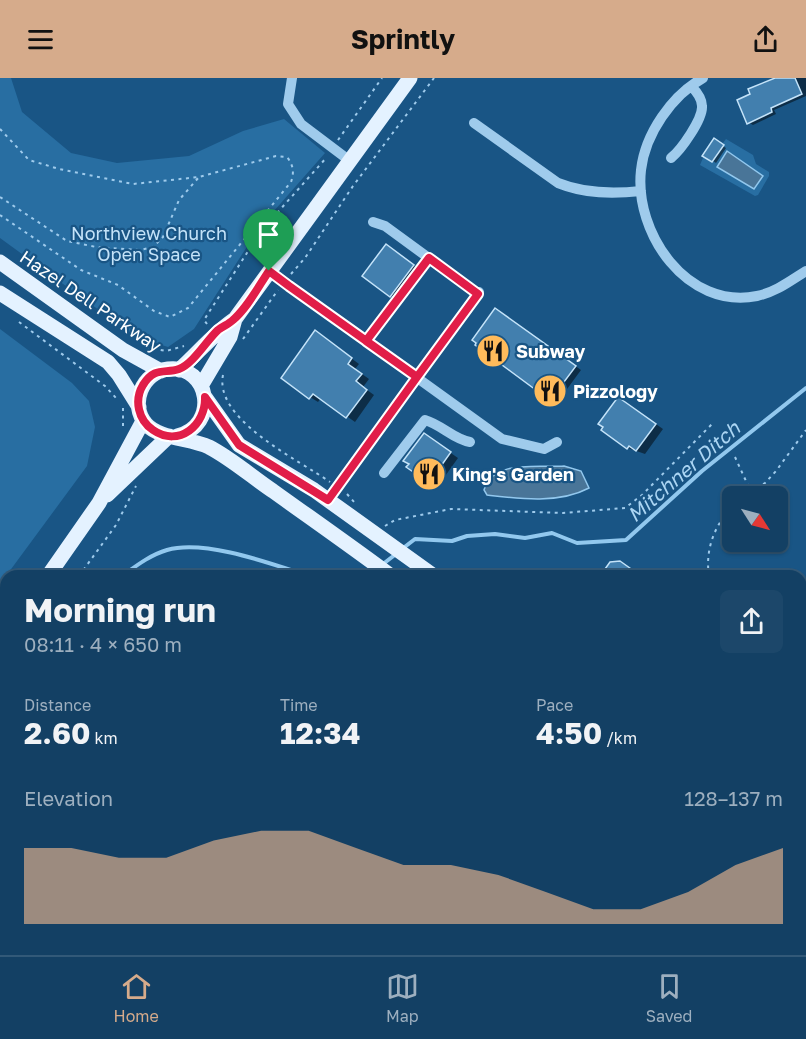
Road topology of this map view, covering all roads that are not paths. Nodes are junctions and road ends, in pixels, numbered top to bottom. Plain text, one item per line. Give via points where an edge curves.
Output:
1 (292, 78) edge
2 (410, 78) edge
3 (697, 81) edge
4 (474, 123) dead end
5 (671, 158) dead end
6 (350, 161) junction
7 (641, 191) junction
8 (373, 222) dead end
9 (429, 258) junction
10 (0, 262) edge
11 (269, 271) junction
12 (806, 272) edge
13 (0, 293) edge
14 (235, 319) junction
15 (366, 341) junction
16 (179, 370) junction
17 (161, 371) junction
18 (417, 377) junction
19 (203, 392) junction
20 (141, 414) junction
21 (173, 436) junction
22 (470, 442) dead end
23 (557, 442) dead end
24 (384, 473) dead end
25 (328, 500) junction
26 (99, 503) junction
27 (52, 570) edge
28 (383, 570) edge
29 (426, 570) edge

1 - 6 street via 288,104 301,124
2 - 6 main road
3 - 5 street via 701,114
3 - 7 street via 669,108 647,144
4 - 7 street via 570,188
6 - 11 main road
7 - 12 street via 660,250 677,270 704,289 736,298 755,296 772,292
8 - 9 street via 385,226
9 - 15 street
9 - 18 street via 478,293
10 - 17 main road, Hazel Dell Parkway via 123,350
11 - 14 main road
11 - 15 street
13 - 20 main road via 108,362
14 - 16 main road via 218,330
14 - 19 main road
15 - 18 street
16 - 17 main road
16 - 19 main road via 190,374
17 - 20 main road via 145,382 139,394
18 - 23 street via 502,439 544,449
18 - 25 street
19 - 21 main road via 203,415 197,425
19 - 25 main road via 239,445
20 - 21 main road via 154,431
20 - 26 main road
21 - 26 main road
21 - 28 main road via 214,450
22 - 24 street via 458,440 425,420
25 - 29 main road via 384,533
26 - 27 main road

